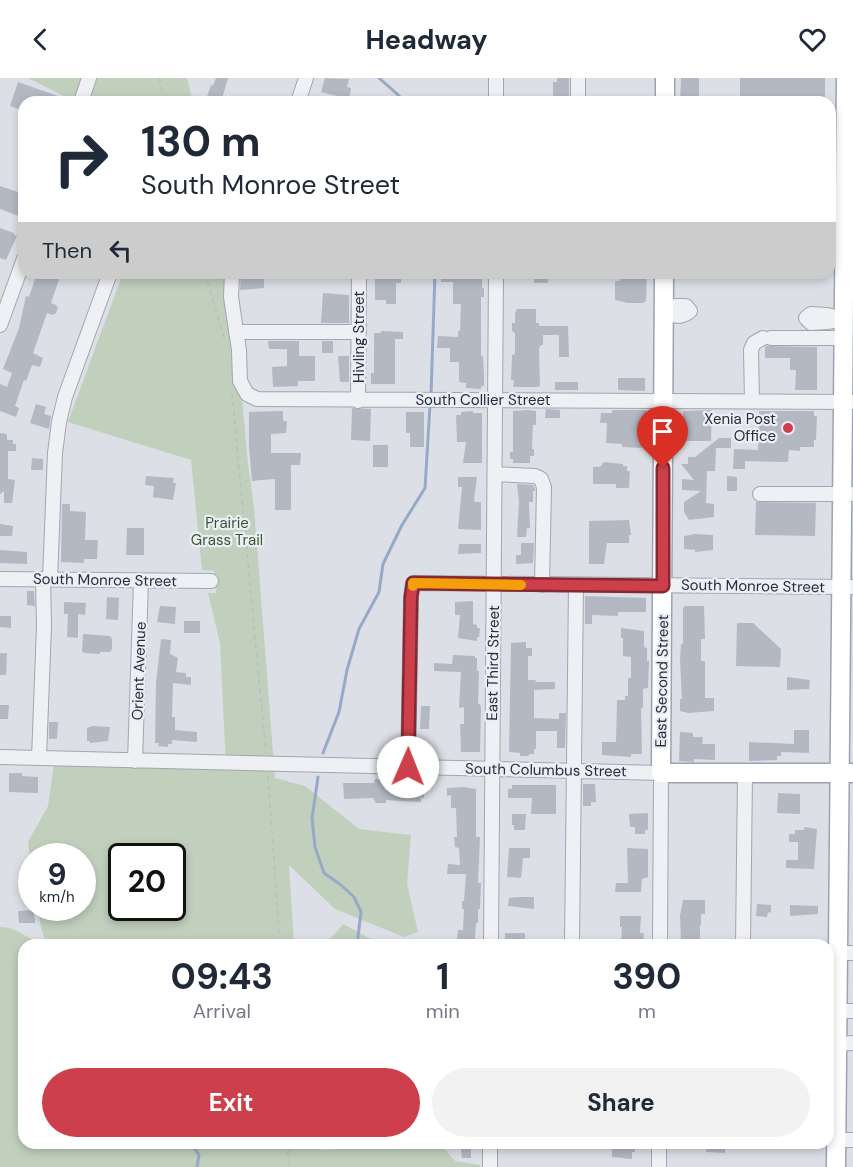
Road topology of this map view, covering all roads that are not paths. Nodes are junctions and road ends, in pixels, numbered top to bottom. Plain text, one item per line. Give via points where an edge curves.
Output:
1 (89, 78) edge
2 (306, 78) edge
3 (496, 78) edge
4 (578, 78) edge
5 (665, 78) edge
6 (848, 93) edge
7 (83, 96) edge
8 (300, 96) edge
9 (496, 96) edge
10 (578, 96) edge
11 (665, 96) edge
12 (842, 222) edge
13 (18, 276) edge
14 (108, 279) edge
15 (232, 279) edge
16 (359, 279) edge
17 (496, 279) edge
18 (664, 279) edge
19 (848, 292) edge
20 (0, 325) edge
21 (236, 332) junction
22 (359, 332) junction
23 (844, 338) junction
24 (495, 399) junction
25 (662, 400) junction
26 (358, 401) junction
27 (752, 401) junction
28 (848, 402) edge
29 (495, 474) junction
30 (760, 494) dead end
31 (848, 494) edge
32 (0, 579) edge
33 (46, 579) junction
34 (211, 580) dead end
35 (141, 581) junction
36 (494, 585) junction
37 (542, 585) junction
38 (576, 585) junction
39 (663, 586) junction
40 (847, 587) edge
41 (0, 757) edge
42 (39, 758) junction
43 (135, 761) junction
44 (408, 767) junction
45 (492, 769) junction
46 (574, 771) junction
47 (661, 773) junction
48 (745, 774) junction
49 (847, 774) edge
50 (490, 939) edge
51 (572, 939) edge
52 (660, 939) edge
53 (743, 939) edge
54 (840, 953) edge
55 (845, 1011) edge
56 (845, 1043) edge
57 (839, 1139) edge
58 (490, 1149) edge
59 (659, 1149) edge
60 (490, 1167) edge
61 (659, 1167) edge
62 (836, 1167) edge

1 - 7 street
2 - 8 street
3 - 9 street
4 - 10 street
5 - 11 main road
6 - 12 main road
12 - 19 main road
13 - 20 street
14 - 33 street via 59,422
15 - 21 street, South Collier Street
16 - 22 street, Hivling Street
17 - 24 street, East Third Street
18 - 25 main road, East Second Street
19 - 23 main road
21 - 22 street
21 - 26 street, South Collier Street via 240,381 254,398
22 - 26 street, Hivling Street
23 - 27 street via 758,339 751,350
23 - 28 main road
24 - 25 street, South Collier Street
24 - 26 street, South Collier Street
24 - 29 street, East Third Street
25 - 27 street, South Collier Street
25 - 39 main road, East Second Street
27 - 28 street, South Collier Street
28 - 31 main road
29 - 36 street, East Third Street
29 - 37 street via 541,479
30 - 31 street
31 - 40 main road
32 - 33 street, South Monroe Street
33 - 35 street, South Monroe Street
33 - 42 street
34 - 35 street, South Monroe Street
35 - 43 street, Orient Avenue
36 - 37 street, South Monroe Street
36 - 44 street, South Monroe Street via 413,583
36 - 45 street, East Third Street
37 - 38 street, South Monroe Street
38 - 39 street, South Monroe Street
38 - 46 street
39 - 40 street, South Monroe Street
39 - 47 main road, East Second Street
40 - 49 main road
41 - 42 street, South Columbus Street
42 - 43 street, South Columbus Street
43 - 44 street, South Columbus Street
44 - 45 street, South Columbus Street
45 - 46 street, South Columbus Street
45 - 50 street, East Third Street
46 - 47 street, South Columbus Street
46 - 51 street
47 - 48 main road, South Columbus Street
47 - 52 street, East Second Street
48 - 49 main road, South Columbus Street
48 - 53 street
49 - 54 main road
54 - 55 main road
55 - 56 main road
56 - 57 main road
57 - 62 main road
58 - 60 street
59 - 61 street

